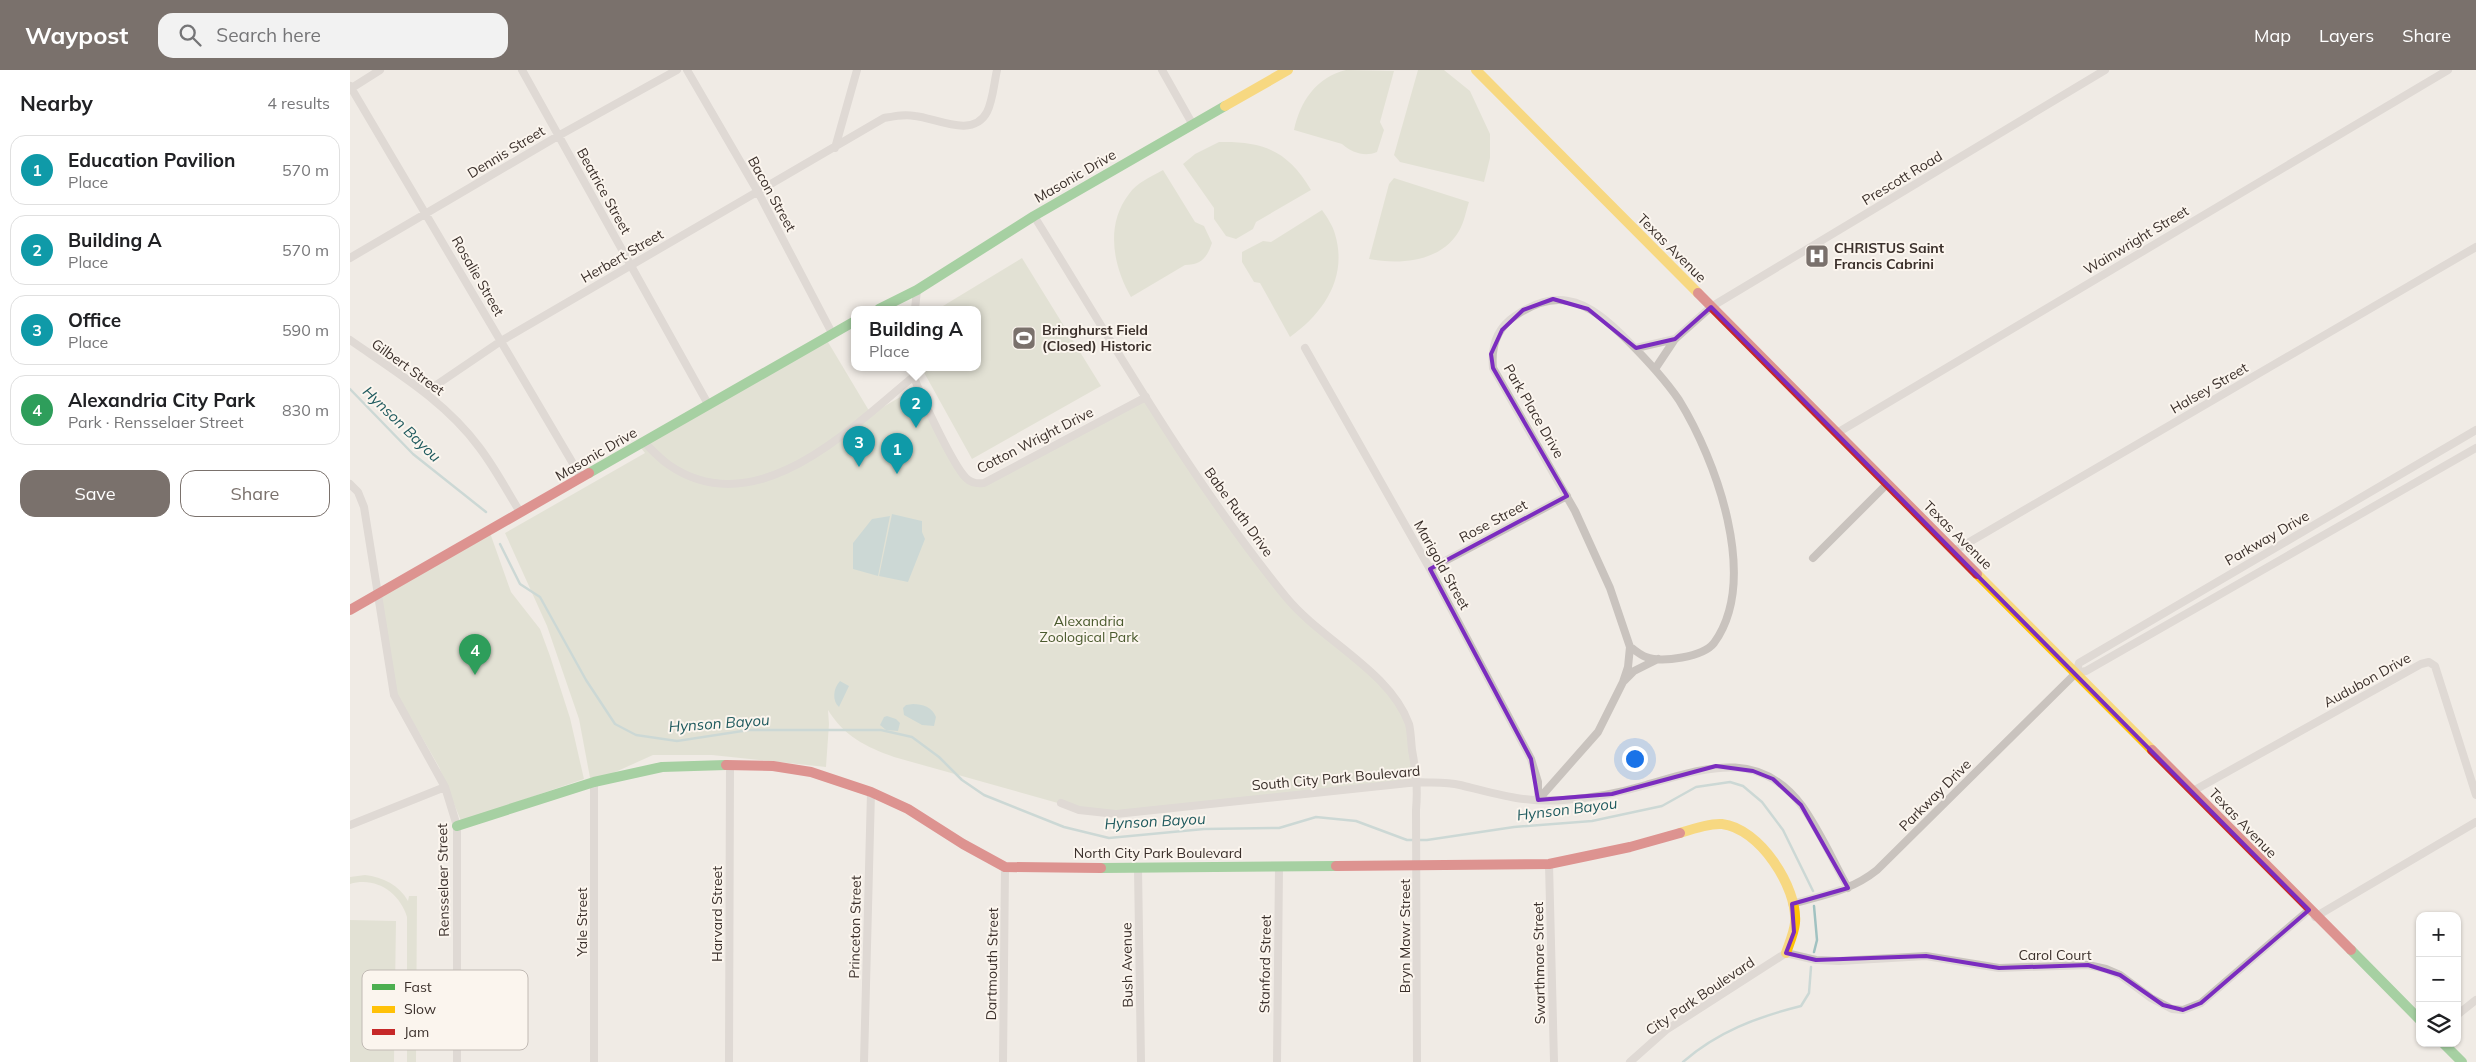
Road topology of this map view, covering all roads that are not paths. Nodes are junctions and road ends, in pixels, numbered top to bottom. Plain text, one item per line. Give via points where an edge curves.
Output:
1 (380, 70) edge
2 (522, 70) edge
3 (677, 70) edge
4 (687, 70) edge
5 (857, 70) edge
6 (997, 70) edge
7 (1162, 70) edge
8 (1288, 70) edge
9 (1476, 70) edge
10 (2105, 70) edge
11 (2448, 70) edge
12 (350, 87) edge
13 (1193, 125) junction
14 (558, 136) junction
15 (835, 148) junction
16 (758, 192) junction
17 (427, 214) junction
18 (1034, 216) junction
19 (2476, 247) edge
20 (350, 258) edge
21 (632, 265) junction
22 (917, 290) junction
23 (885, 306) edge
24 (915, 306) edge
25 (1711, 307) junction
26 (851, 323) edge
27 (832, 333) junction
28 (1675, 339) junction
29 (350, 340) edge
30 (501, 341) junction
31 (1305, 348) dead end
32 (1636, 348) junction
33 (1655, 369) junction
34 (912, 371) edge
35 (913, 377) junction
36 (426, 392) junction
37 (1146, 397) junction
38 (708, 404) junction
39 (2476, 430) edge
40 (1837, 433) junction
41 (644, 442) junction
42 (2476, 448) edge
43 (582, 477) junction
44 (350, 484) edge
45 (1887, 484) junction
46 (1567, 496) junction
47 (520, 512) junction
48 (1954, 551) junction
49 (1813, 558) dead end
50 (1430, 568) junction
51 (378, 593) junction
52 (350, 610) edge
53 (1630, 647) junction
54 (1658, 659) junction
55 (2076, 673) junction
56 (1623, 682) junction
57 (730, 765) junction
58 (594, 782) junction
59 (1418, 782) junction
60 (445, 787) junction
61 (2193, 791) junction
62 (871, 792) junction
63 (2476, 795) edge
64 (1538, 800) junction
65 (1061, 803) dead end
66 (1416, 810) joint
67 (2476, 822) edge
68 (350, 825) edge
69 (457, 826) junction
70 (1550, 864) junction
71 (1418, 866) junction
72 (1005, 867) junction
73 (1279, 867) junction
74 (1138, 868) junction
75 (1848, 888) junction
76 (1792, 904) junction
77 (2312, 914) junction
78 (1786, 953) junction
79 (457, 970) edge
80 (2476, 1000) edge
81 (2461, 1012) edge
82 (2416, 1016) edge
83 (2447, 1047) edge
84 (594, 1062) edge
85 (729, 1062) edge
86 (864, 1062) edge
87 (1003, 1062) edge
88 (1141, 1062) edge
89 (1277, 1062) edge
90 (1417, 1062) edge
91 (1554, 1062) edge
92 (1630, 1062) edge
93 (2462, 1062) edge

1 - 12 street
2 - 14 street, Beatrice Street
3 - 14 street, Dennis Street
4 - 16 street, Bacon Street
5 - 15 street
6 - 15 street, Herbert Street via 986,112 972,124 960,126 917,116 893,116 884,118
7 - 13 street
8 - 13 street, Masonic Drive
9 - 25 street, Texas Avenue
10 - 25 street, Prescott Road
11 - 40 street, Wainwright Street
12 - 17 street, Rosalie Street
13 - 18 street, Masonic Drive
14 - 17 street, Dennis Street
14 - 21 street, Beatrice Street
15 - 16 street, Herbert Street
16 - 21 street, Herbert Street
16 - 27 street, Bacon Street
17 - 20 street, Dennis Street
17 - 30 street, Rosalie Street
18 - 22 street, Masonic Drive
18 - 37 street, Babe Ruth Drive
19 - 48 street, Halsey Street
21 - 30 street, Herbert Street
21 - 38 street, Beatrice Street
22 - 23 street, Masonic Drive
22 - 24 street
25 - 28 street, Prescott Road
25 - 40 street, Texas Avenue
26 - 27 street, Masonic Drive
27 - 38 street, Masonic Drive
28 - 32 street
28 - 33 street
29 - 36 street, Gilbert Street
30 - 36 street, Herbert Street
30 - 43 street, Rosalie Street
31 - 50 street, Marigold Street
32 - 33 street, Park Place Drive
32 - 46 street, Park Place Drive via 1588,308 1570,301 1553,300 1538,303 1511,319 1494,340 1494,368
33 - 54 street, Park Place Drive via 1679,401 1709,459 1725,514 1733,582 1729,612 1712,646 1697,654
34 - 35 street, Cotton Wright Drive
35 - 37 street, Cotton Wright Drive via 960,470 971,482 978,484
35 - 41 street via 852,429 792,468 760,480 739,484 688,476 668,465
36 - 47 street, Gilbert Street via 479,447
37 - 59 street, Babe Ruth Drive via 1218,506 1287,598 1372,674 1396,702 1409,724
38 - 41 street, Masonic Drive
39 - 55 street, Parkway Drive via 2079,663
40 - 45 street, Texas Avenue
41 - 43 street, Masonic Drive
42 - 55 street, Parkway Drive via 2086,671
43 - 47 street, Masonic Drive
44 - 51 street, Rensselaer Street via 358,492 364,507
45 - 48 street, Texas Avenue
45 - 49 street
46 - 50 street, Rose Street
46 - 53 street, Park Place Drive via 1598,558
47 - 51 street, Masonic Drive
48 - 55 street, Texas Avenue
50 - 64 street, Marigold Street via 1531,759 1538,782
51 - 52 street, Masonic Drive
51 - 60 street, Rensselaer Street via 394,695
53 - 54 street, Park Place Drive
53 - 56 street, Park Place Drive
54 - 56 street via 1634,671
55 - 61 street, Texas Avenue
55 - 75 street, Parkway Drive via 1877,870
56 - 64 street, Park Place Drive via 1598,732
57 - 58 street, North City Park Boulevard via 662,767
57 - 62 street, North City Park Boulevard via 773,766 811,772
57 - 85 street, Harvard Street
58 - 69 street, North City Park Boulevard
58 - 84 street, Yale Street
59 - 64 street, South City Park Boulevard via 1450,784 1508,798
59 - 65 street, South City Park Boulevard via 1116,814 1079,810
59 - 66 street, Babe Ruth Drive
60 - 68 street
60 - 69 street, Rensselaer Street
61 - 63 street, Audubon Drive via 2429,662 2435,666
61 - 77 street, Texas Avenue
62 - 72 street, North City Park Boulevard via 908,809
62 - 86 street, Princeton Street
64 - 75 street, South City Park Boulevard via 1612,794 1716,766 1753,771 1773,779 1801,805
66 - 71 street, Bryn Mawr Street
67 - 77 street
69 - 79 street, Rensselaer Street
70 - 71 street, North City Park Boulevard
70 - 76 street, North City Park Boulevard via 1630,847 1700,826 1722,824 1745,833 1759,843 1784,879
70 - 91 street, Swarthmore Street
71 - 73 street, North City Park Boulevard
71 - 90 street, Bryn Mawr Street
72 - 74 street, North City Park Boulevard
72 - 87 street, Dartmouth Street
73 - 74 street, North City Park Boulevard
73 - 89 street, Stanford Street
74 - 88 street, Bush Avenue
75 - 76 street, Parkway Drive
76 - 78 street, North City Park Boulevard via 1794,932
77 - 78 street, Carol Court via 2201,1003 2183,1010 2163,1005 2120,975 2088,966 1999,968 1926,956 1839,961
77 - 82 street, Texas Avenue
78 - 92 street, City Park Boulevard via 1666,1030
80 - 81 street
83 - 93 street

